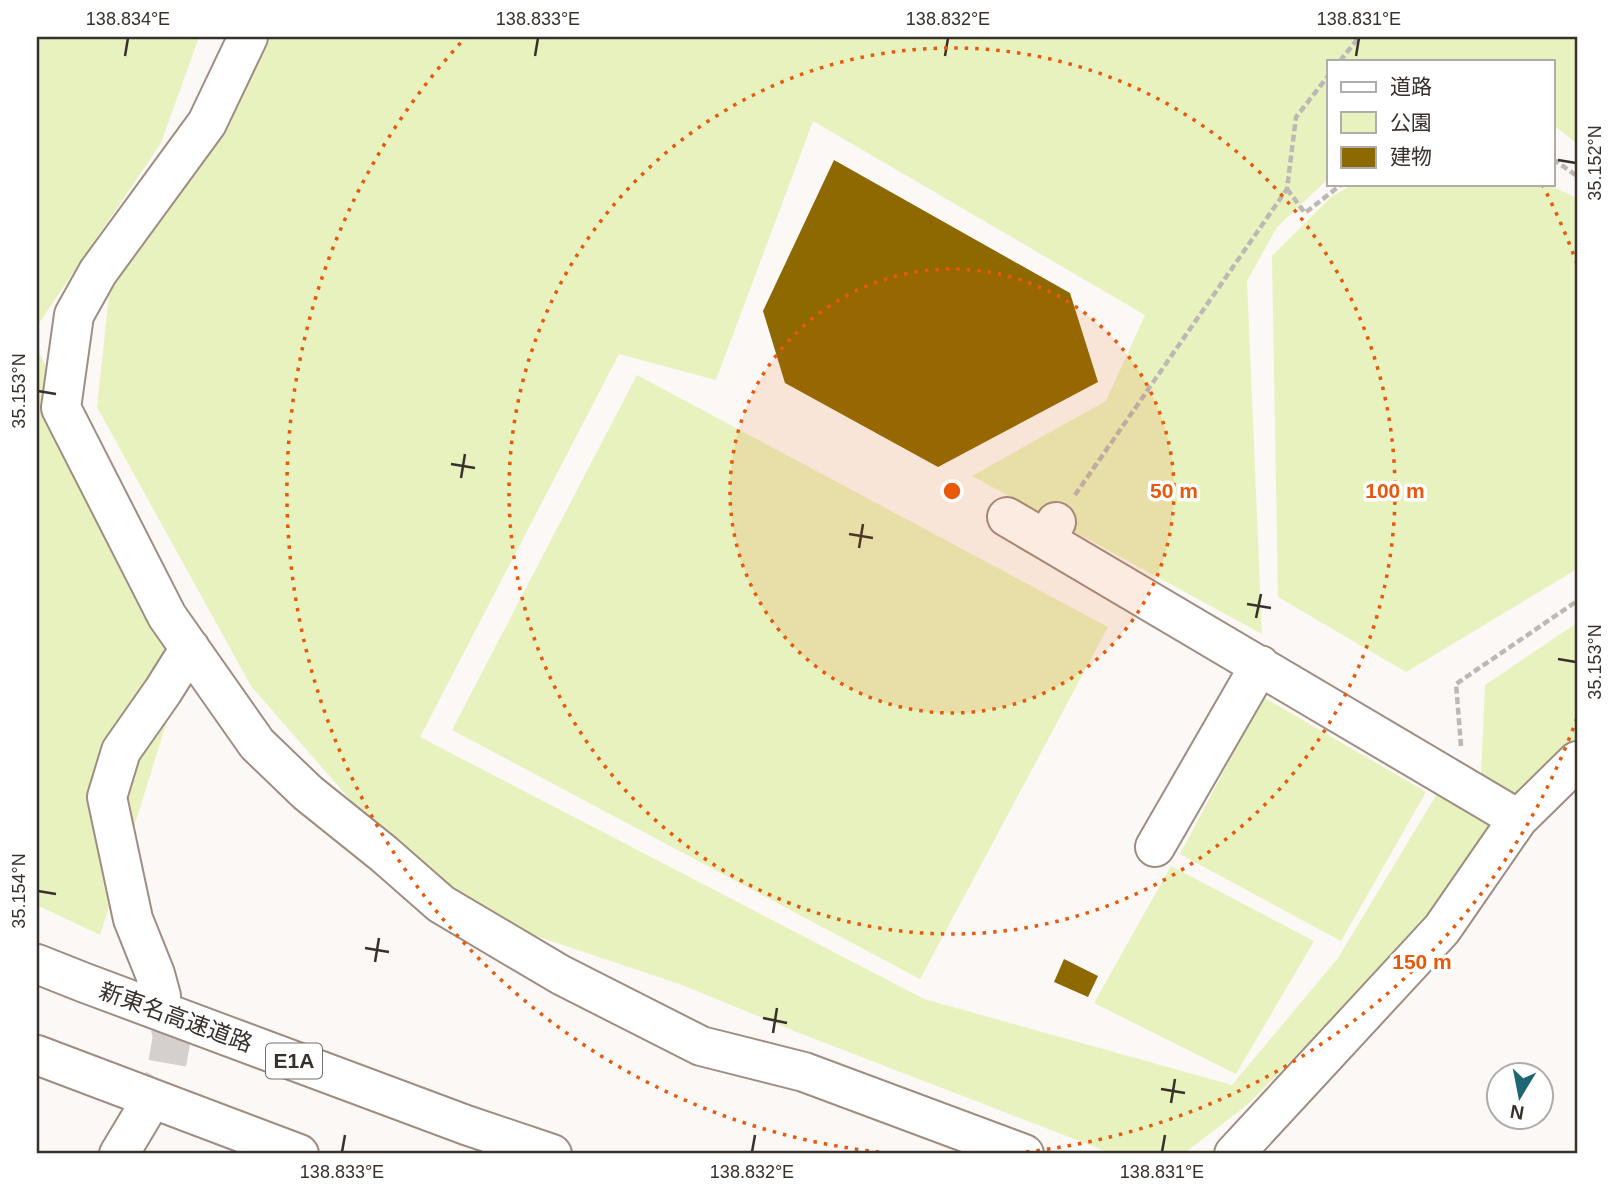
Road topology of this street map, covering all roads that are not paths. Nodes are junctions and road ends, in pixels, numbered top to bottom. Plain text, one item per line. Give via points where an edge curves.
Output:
1 (248, 37) edge
2 (1007, 517) dead end
3 (190, 648) junction
4 (1260, 665) junction
5 (1577, 761) edge
6 (1518, 819) junction
7 (1155, 847) dead end
8 (37, 964) edge
9 (161, 996) tunnel mouth
10 (37, 1055) edge
11 (143, 1114) tunnel mouth
12 (119, 1154) edge
13 (299, 1154) edge
14 (552, 1154) edge
15 (1024, 1154) edge
16 (1234, 1154) edge

1 - 3 main road via 207,123 98,272 74,316 61,408 167,616
2 - 4 main road via 1051,531
3 - 9 main road via 121,751 107,797 133,919
3 - 15 main road via 257,744 307,793 440,904 561,975 701,1046 804,1072
4 - 6 main road
4 - 7 main road
5 - 6 main road
6 - 16 main road via 1442,929
8 - 14 main road, 新東名高速道路 / E1A
10 - 13 main road
11 - 12 main road

